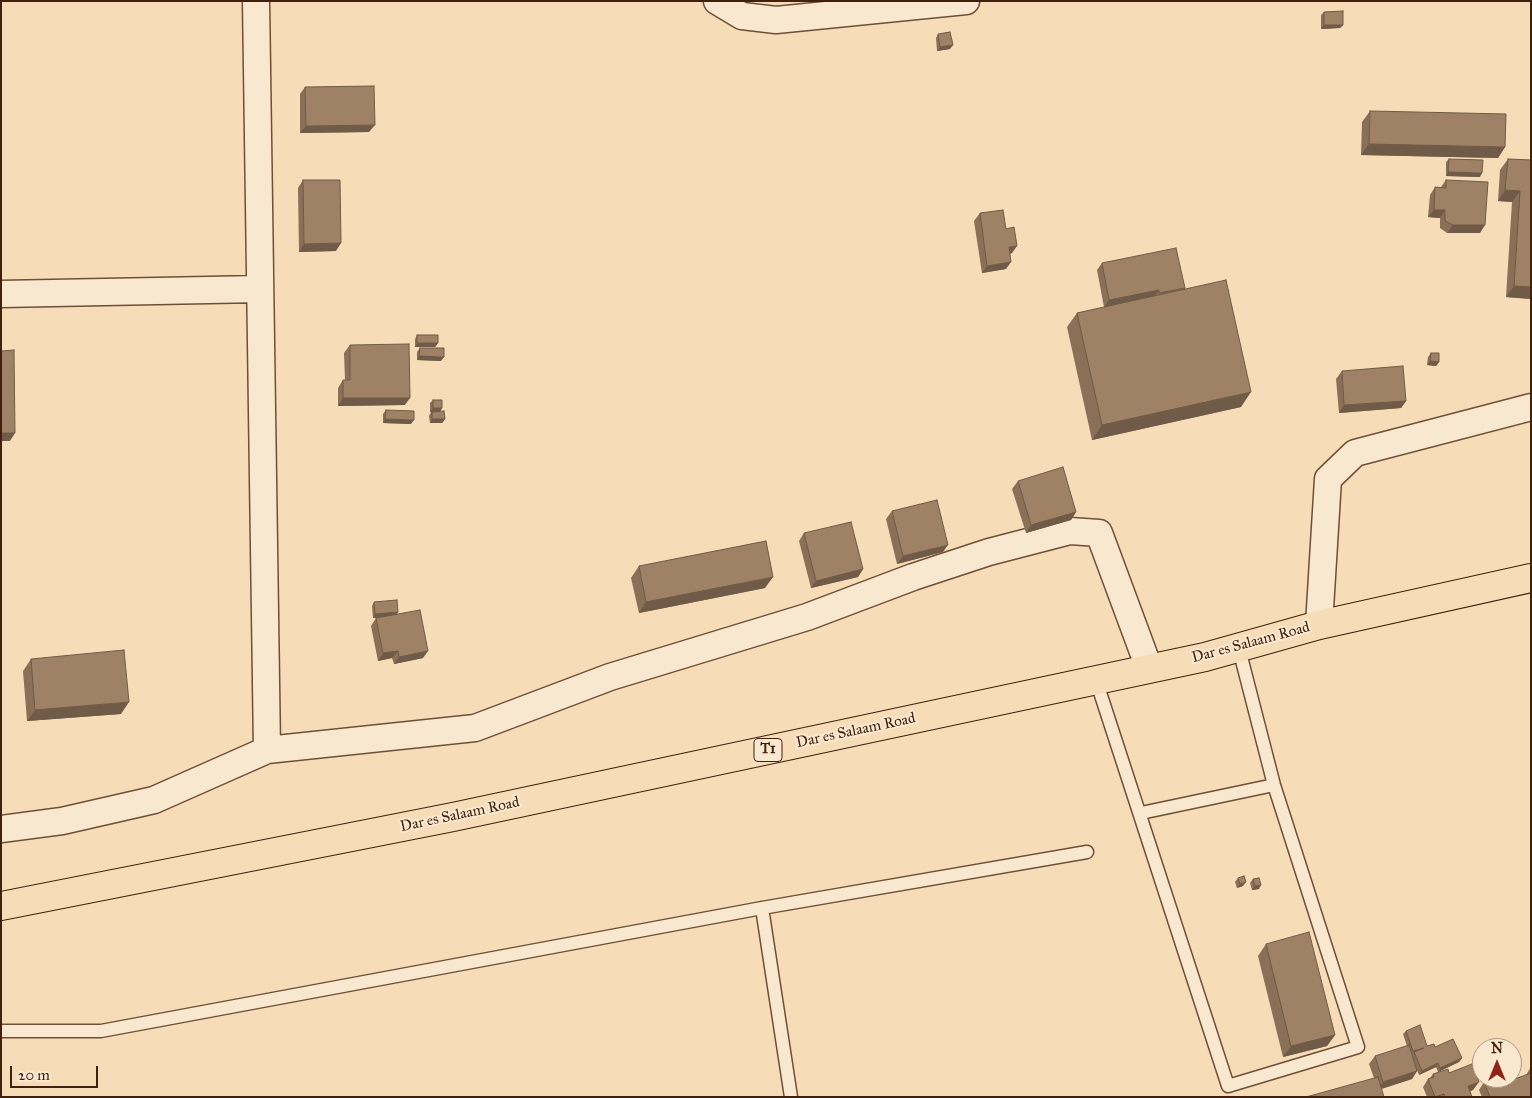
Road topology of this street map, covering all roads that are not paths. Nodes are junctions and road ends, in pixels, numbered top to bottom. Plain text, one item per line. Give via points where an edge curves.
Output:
1 (256, 1) edge
2 (717, 1) edge
3 (966, 1) edge
4 (260, 289) junction
5 (1, 294) edge
6 (1531, 407) edge
7 (1531, 578) edge
8 (1319, 625) junction
9 (1239, 649) junction
10 (1149, 668) junction
11 (1096, 680) junction
12 (267, 750) junction
13 (1274, 785) junction
14 (1141, 813) junction
15 (1, 829) edge
16 (1087, 852) dead end
17 (1, 906) edge
18 (762, 908) junction
19 (1, 1030) edge
20 (790, 1097) edge

1 - 4 street
2 - 3 street via 748,18 776,20
4 - 5 street
4 - 12 street
6 - 8 street via 1355,453 1328,479
7 - 8 highway, Dar es Salaam Road / T1
8 - 9 highway, Dar es Salaam Road / T1
9 - 10 highway, Dar es Salaam Road / T1
9 - 13 lane
10 - 11 highway, Dar es Salaam Road / T1
10 - 12 street via 1100,533 1070,531 989,552 807,617 610,677 475,728
11 - 14 lane
11 - 17 highway, Dar es Salaam Road / T1 via 443,819
12 - 15 street via 154,800 62,821
13 - 14 lane
13 - 14 lane via 1358,1047 1228,1086
16 - 18 lane
18 - 19 lane via 101,1030
18 - 20 lane

